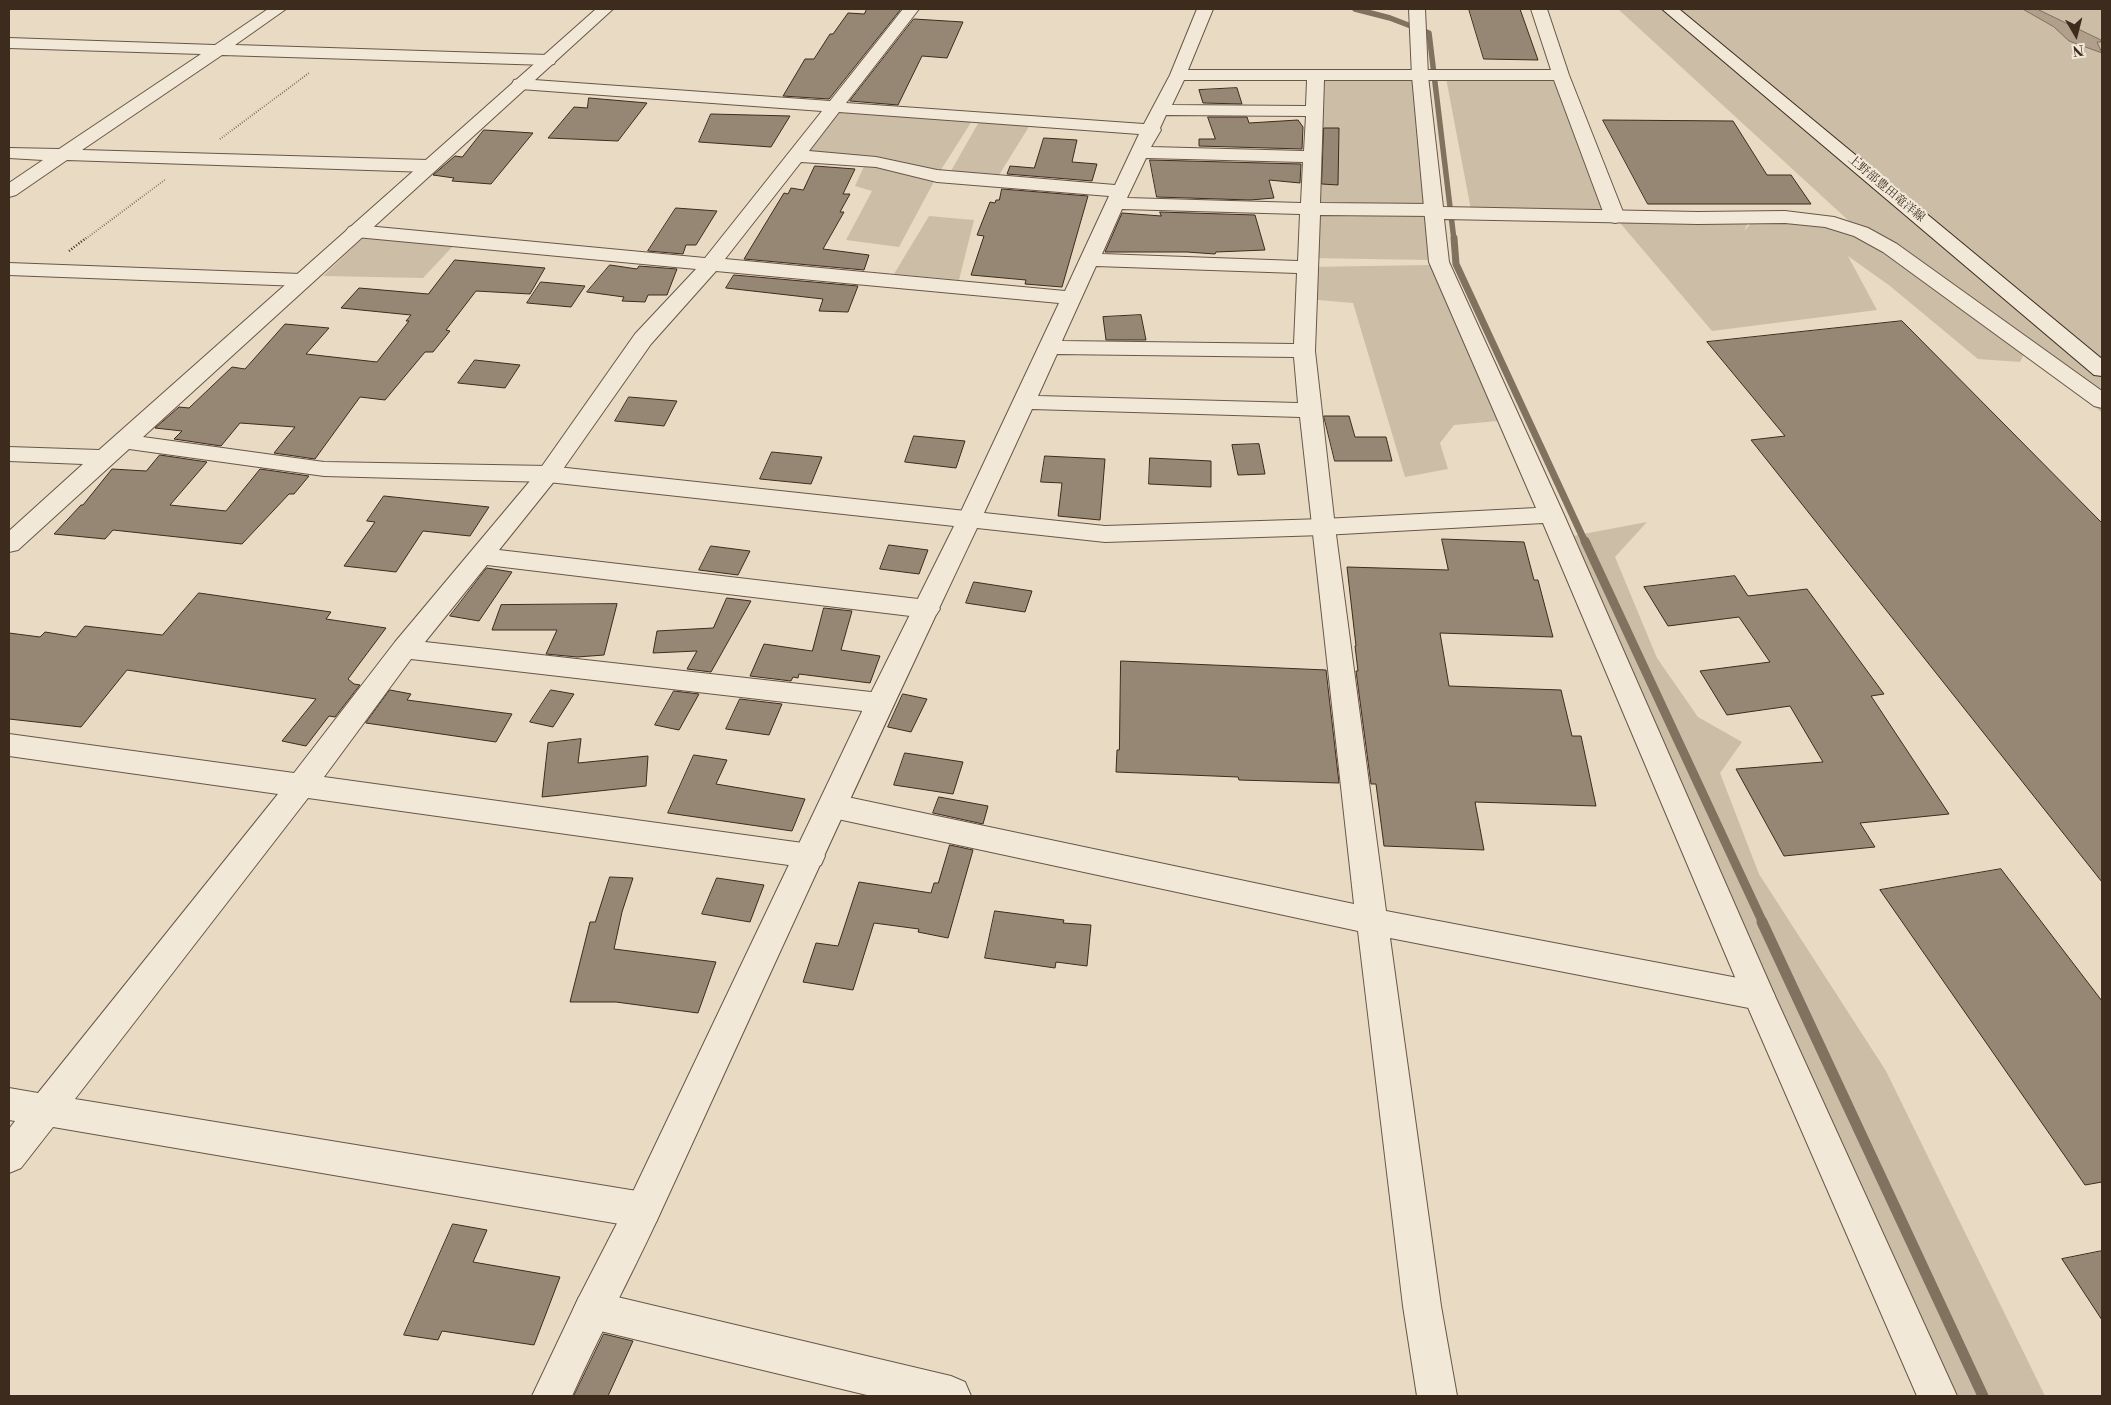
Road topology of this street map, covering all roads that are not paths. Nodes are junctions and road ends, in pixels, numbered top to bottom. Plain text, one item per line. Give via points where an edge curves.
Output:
1 (278, 9) edge
2 (605, 9) edge
3 (911, 9) edge
4 (1205, 9) edge
5 (1417, 9) edge
6 (1539, 9) edge
7 (1670, 9) edge
8 (9, 43) edge
9 (218, 49) junction
10 (548, 60) junction
11 (1178, 75) junction
12 (1561, 75) junction
13 (1316, 76) junction
14 (1420, 76) junction
15 (520, 84) junction
16 (835, 106) junction
17 (1162, 110) junction
18 (1314, 110) junction
19 (1152, 130) junction
20 (1140, 152) junction
21 (9, 153) edge
22 (61, 154) junction
23 (797, 156) junction
24 (1311, 157) junction
25 (428, 166) junction
26 (9, 191) edge
27 (1119, 197) junction
28 (1309, 209) junction
29 (1434, 211) junction
30 (1615, 217) junction
31 (356, 231) junction
32 (1090, 260) junction
33 (710, 265) junction
34 (1307, 267) junction
35 (9, 270) edge
36 (302, 280) junction
37 (1073, 298) junction
38 (1050, 347) junction
39 (1304, 351) junction
40 (2102, 370) edge
41 (2102, 401) edge
42 (1024, 402) junction
43 (1310, 410) junction
44 (123, 441) junction
45 (9, 454) edge
46 (104, 458) junction
47 (548, 474) junction
48 (1552, 515) junction
49 (969, 520) junction
50 (1323, 527) junction
51 (9, 544) edge
52 (481, 556) junction
53 (927, 609) junction
54 (404, 649) junction
55 (880, 703) junction
56 (9, 744) edge
57 (301, 786) junction
58 (833, 806) junction
59 (810, 856) junction
60 (1372, 922) junction
61 (1759, 996) junction
62 (9, 1104) edge
63 (44, 1110) junction
64 (9, 1156) edge
65 (643, 1210) junction
66 (592, 1310) junction
67 (552, 1396) edge
68 (951, 1396) edge
69 (1437, 1396) edge
70 (1937, 1396) edge

1 - 9 street
2 - 10 street
3 - 16 street
4 - 11 street
5 - 14 street
6 - 12 street
7 - 40 street, 上野部豊田竜洋線
8 - 9 street
9 - 10 street
9 - 22 street
10 - 15 street
11 - 13 street
11 - 17 street
12 - 14 street
12 - 30 street
13 - 14 street
13 - 18 street
14 - 29 street
15 - 16 street
15 - 25 street
16 - 19 street
16 - 23 street
17 - 18 street
17 - 19 street
18 - 24 street
19 - 20 street
20 - 24 street
20 - 27 street
21 - 22 street
22 - 25 street
22 - 26 street
23 - 27 street via 876,162 937,176
23 - 33 street
24 - 28 street
25 - 31 street
27 - 28 street
27 - 32 street
28 - 29 street
28 - 34 street
29 - 30 street
29 - 48 street via 1439,262
30 - 41 street via 1786,216 1827,221 1861,232 1890,248
31 - 33 street
31 - 36 street
32 - 34 street
32 - 37 street
33 - 37 street
33 - 47 street via 643,339
34 - 39 street
35 - 36 street
36 - 44 street
37 - 38 street
38 - 39 street
38 - 42 street
39 - 43 street
42 - 43 street
42 - 49 street
43 - 50 street
44 - 46 street
44 - 47 street via 324,469
45 - 46 street
46 - 51 street
47 - 49 street
47 - 52 street
48 - 50 street
48 - 61 street
49 - 50 street via 1105,534
49 - 53 street
50 - 60 street
52 - 53 street
52 - 54 street
53 - 55 street
54 - 55 street
54 - 57 street
55 - 58 street
56 - 57 street
57 - 59 street
57 - 63 street
58 - 59 street
58 - 60 street
59 - 65 street
60 - 61 street
60 - 69 street via 1422,1306
61 - 70 street
62 - 63 street
63 - 64 street
63 - 65 street
65 - 66 street
66 - 67 street
66 - 68 street

